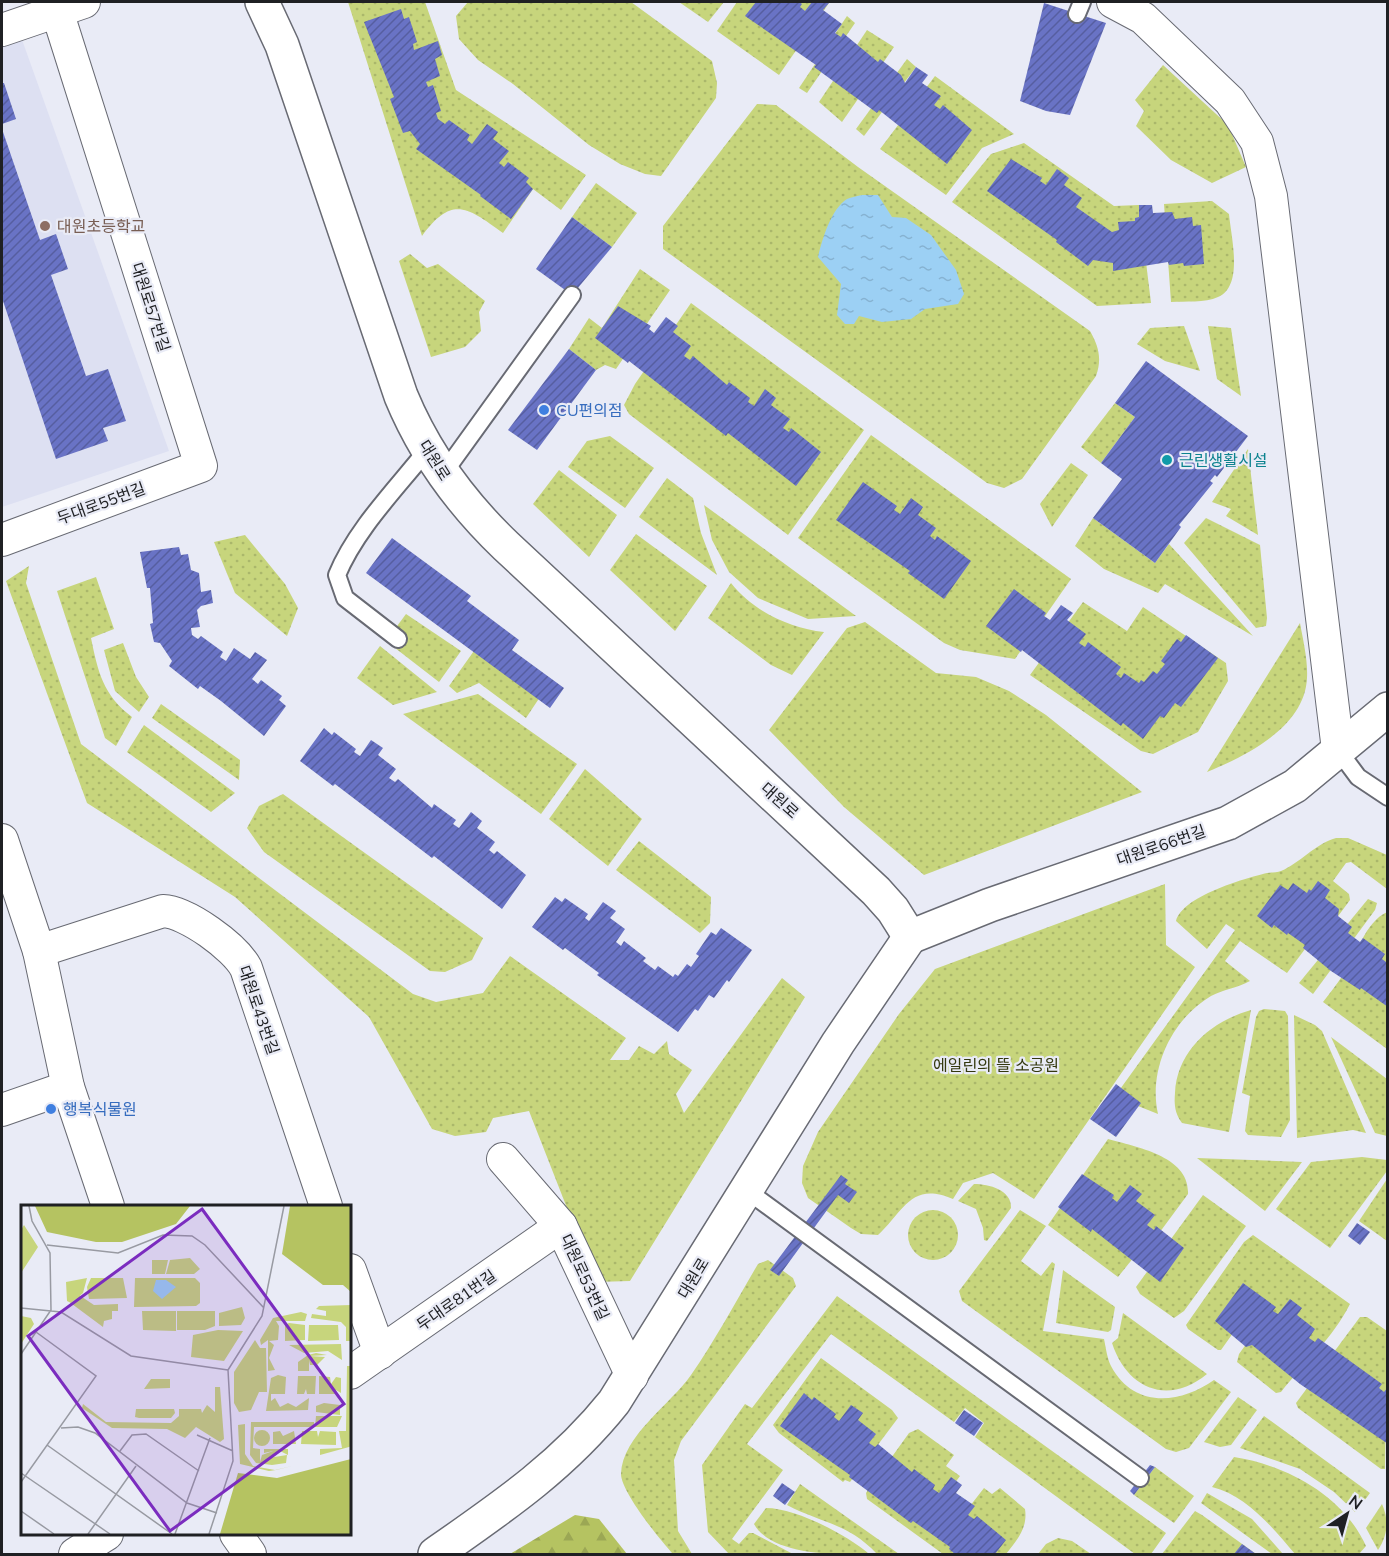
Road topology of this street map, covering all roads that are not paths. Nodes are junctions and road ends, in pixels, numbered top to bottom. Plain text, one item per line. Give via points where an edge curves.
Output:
1 (262, 2) edge
2 (1113, 2) edge
3 (71, 6) edge
4 (2, 30) edge
5 (572, 295) dead end
6 (435, 462) junction
7 (201, 466) joint
8 (2, 540) edge
9 (398, 639) dead end
10 (1388, 709) edge
11 (1338, 750) junction
12 (1388, 797) edge
13 (2, 840) edge
14 (910, 937) junction
15 (39, 951) junction
16 (68, 1087) junction
17 (2, 1110) edge
18 (503, 1159) dead end
19 (746, 1190) junction
20 (108, 1205) edge
21 (326, 1205) edge
22 (561, 1226) junction
23 (351, 1273) edge
24 (380, 1353) junction
25 (351, 1372) edge
26 (632, 1376) junction
27 (1140, 1478) dead end
28 (104, 1535) edge
29 (237, 1535) edge
30 (75, 1554) edge
31 (250, 1554) edge
32 (435, 1554) edge

1 - 6 street, 대원로 via 282,45 385,354 411,419
2 - 11 street via 1143,18 1230,101 1257,142 1271,196
3 - 4 street
3 - 7 street, 대원로57번길
5 - 6 lane
6 - 9 lane via 359,537 338,575 345,598
6 - 14 street, 대원로 via 459,497 506,546 876,891 902,921
7 - 8 street, 두대로55번길
10 - 11 street, 대원로66번길
11 - 12 lane via 1358,777
11 - 14 street, 대원로66번길 via 1295,786 1228,823 990,905
13 - 15 street
14 - 19 street, 대원로
15 - 16 street
15 - 21 street, 대원로43번길 via 163,910 176,912 233,950 246,968
16 - 17 street
16 - 20 street
18 - 22 street, 대원로53번길
19 - 26 street, 대원로
19 - 27 lane
22 - 24 street, 두대로81번길
22 - 26 street, 대원로53번길
23 - 24 street
24 - 25 street, 두대로81번길
26 - 32 street, 대원로 via 590,1432 549,1472
28 - 30 street
29 - 31 street

